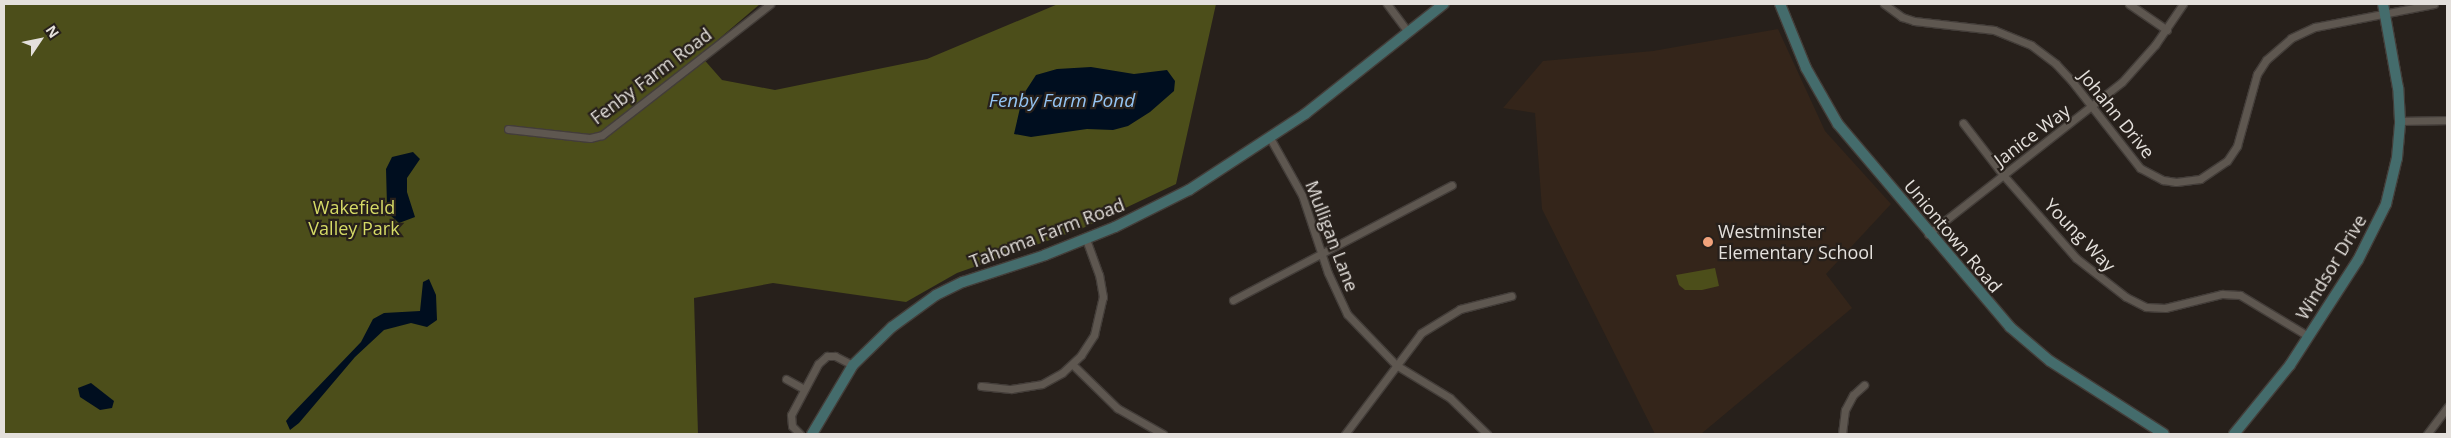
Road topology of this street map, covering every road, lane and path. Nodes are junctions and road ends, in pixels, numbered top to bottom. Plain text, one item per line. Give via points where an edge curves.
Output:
1 (770, 4) edge
2 (1387, 4) edge
3 (1444, 4) edge
4 (1780, 4) edge
5 (1884, 4) edge
6 (2129, 4) edge
7 (2183, 4) edge
8 (2434, 4) edge
9 (2384, 8) edge
10 (2166, 30) junction
11 (1408, 32) junction
12 (2092, 108) junction
13 (2447, 120) edge
14 (2400, 121) junction
15 (1963, 123) dead end
16 (508, 129) dead end
17 (1270, 138) junction
18 (2004, 176) junction
19 (1452, 185) dead end
20 (1928, 234) junction
21 (1086, 239) junction
22 (1321, 252) junction
23 (1511, 296) dead end
24 (1233, 300) dead end
25 (2308, 336) junction
26 (1396, 364) junction
27 (853, 365) junction
28 (1073, 365) junction
29 (786, 379) dead end
30 (981, 386) dead end
31 (1864, 386) dead end
32 (804, 389) junction
33 (2447, 407) edge
34 (800, 434) edge
35 (812, 434) edge
36 (1163, 434) edge
37 (1345, 434) edge
38 (1487, 434) edge
39 (1842, 434) edge
40 (2164, 434) edge
41 (2234, 434) edge
42 (2427, 434) edge

1 - 16 street, Fenby Farm Road via 602,136 590,138
2 - 11 street
3 - 11 street, Tahoma Farm Road
4 - 20 street, Uniontown Road via 1806,68 1838,124
5 - 12 street, Johahn Drive via 1914,21 1980,28 2015,37 2056,64
6 - 10 street
7 - 10 street, Janice Way
8 - 9 street, Johahn Drive
9 - 12 street, Johahn Drive via 2315,27 2278,47 2257,74 2233,153 2219,169 2200,179 2176,182 2151,175 2132,160
9 - 14 street, Windsor Drive
10 - 12 street, Janice Way via 2135,68
11 - 17 street, Tahoma Farm Road
12 - 18 street, Janice Way
13 - 14 street
14 - 25 street, Windsor Drive via 2394,177 2379,220
15 - 18 street, Young Way
17 - 21 street, Tahoma Farm Road via 1189,190
17 - 22 street, Mulligan Lane via 1302,195
18 - 20 street, Janice Way
18 - 25 street, Young Way via 2084,267 2135,303 2165,308 2222,294 2240,295
19 - 22 street
20 - 40 street, Uniontown Road via 2029,345
21 - 27 street, Tahoma Farm Road via 963,282 936,295 892,327
21 - 28 street via 1100,281 1102,308 1090,342
22 - 24 street
22 - 26 street, Mulligan Lane via 1347,314
23 - 26 street via 1475,304 1444,317 1422,333
25 - 41 street, Windsor Drive via 2275,385
26 - 37 street
26 - 38 street, Mulligan Lane via 1456,402
27 - 32 street via 840,356 827,356
27 - 35 street, Tahoma Farm Road
28 - 30 street via 1034,386 1004,389
28 - 36 street via 1116,408
29 - 32 street
31 - 39 street via 1853,395 1845,410
32 - 34 street via 791,415 792,426
33 - 42 street

